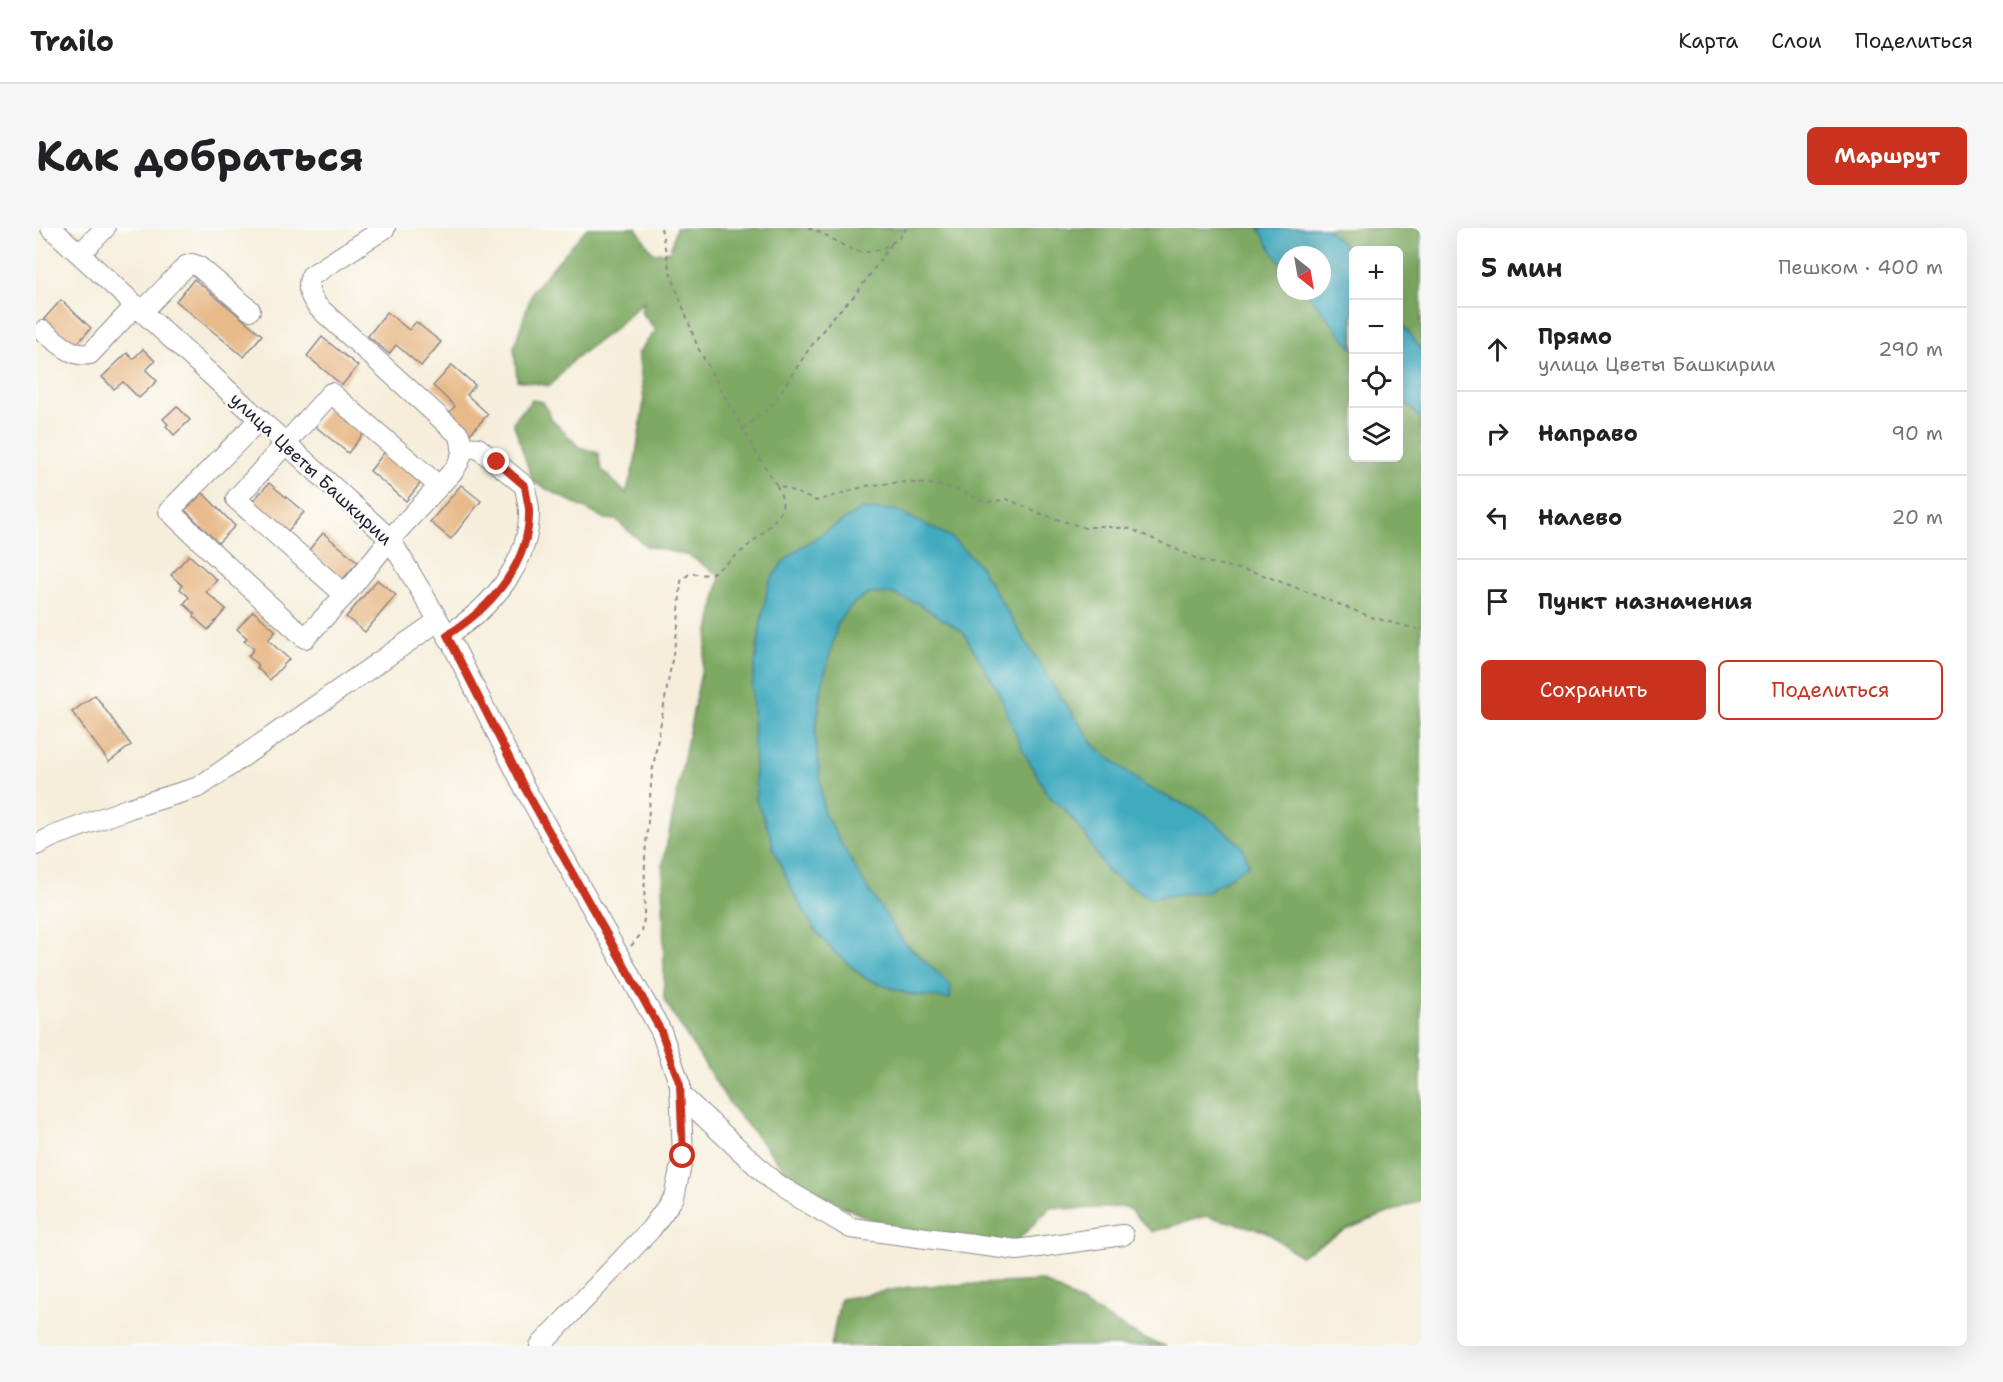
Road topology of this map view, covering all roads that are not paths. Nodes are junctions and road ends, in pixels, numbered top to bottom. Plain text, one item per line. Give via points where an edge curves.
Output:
1 (51, 228) edge
2 (105, 228) edge
3 (385, 228) edge
4 (80, 254) junction
5 (139, 308) junction
6 (250, 310) dead end
7 (43, 331) dead end
8 (260, 419) junction
9 (286, 443) junction
10 (463, 447) junction
11 (439, 486) junction
12 (390, 539) junction
13 (345, 596) junction
14 (443, 628) junction
15 (36, 845) edge
16 (680, 1094) junction
17 (1123, 1235) dead end
18 (540, 1346) edge

1 - 4 street, улица Цветы Башкирии
2 - 4 street
3 - 10 street via 311,276 308,291 317,306 459,435
4 - 5 street, улица Цветы Башкирии
5 - 6 street via 192,264
5 - 7 street via 90,354 83,356
5 - 8 street, улица Цветы Башкирии
8 - 9 street, улица Цветы Башкирии
8 - 13 street via 169,511 305,638
9 - 11 street via 331,393
9 - 12 street, улица Цветы Башкирии
9 - 13 street via 236,499
10 - 11 street via 457,465
10 - 14 street via 478,448 525,486 529,510 525,537 509,578 461,627
11 - 12 street
12 - 13 street
12 - 14 street, улица Цветы Башкирии
14 - 15 street via 199,787 130,808
14 - 16 street, улица Цветы Башкирии via 523,785 661,1031
16 - 17 street via 777,1184 851,1227 1017,1250
16 - 18 street, улица Цветы Башкирии via 683,1156 674,1197 651,1229

